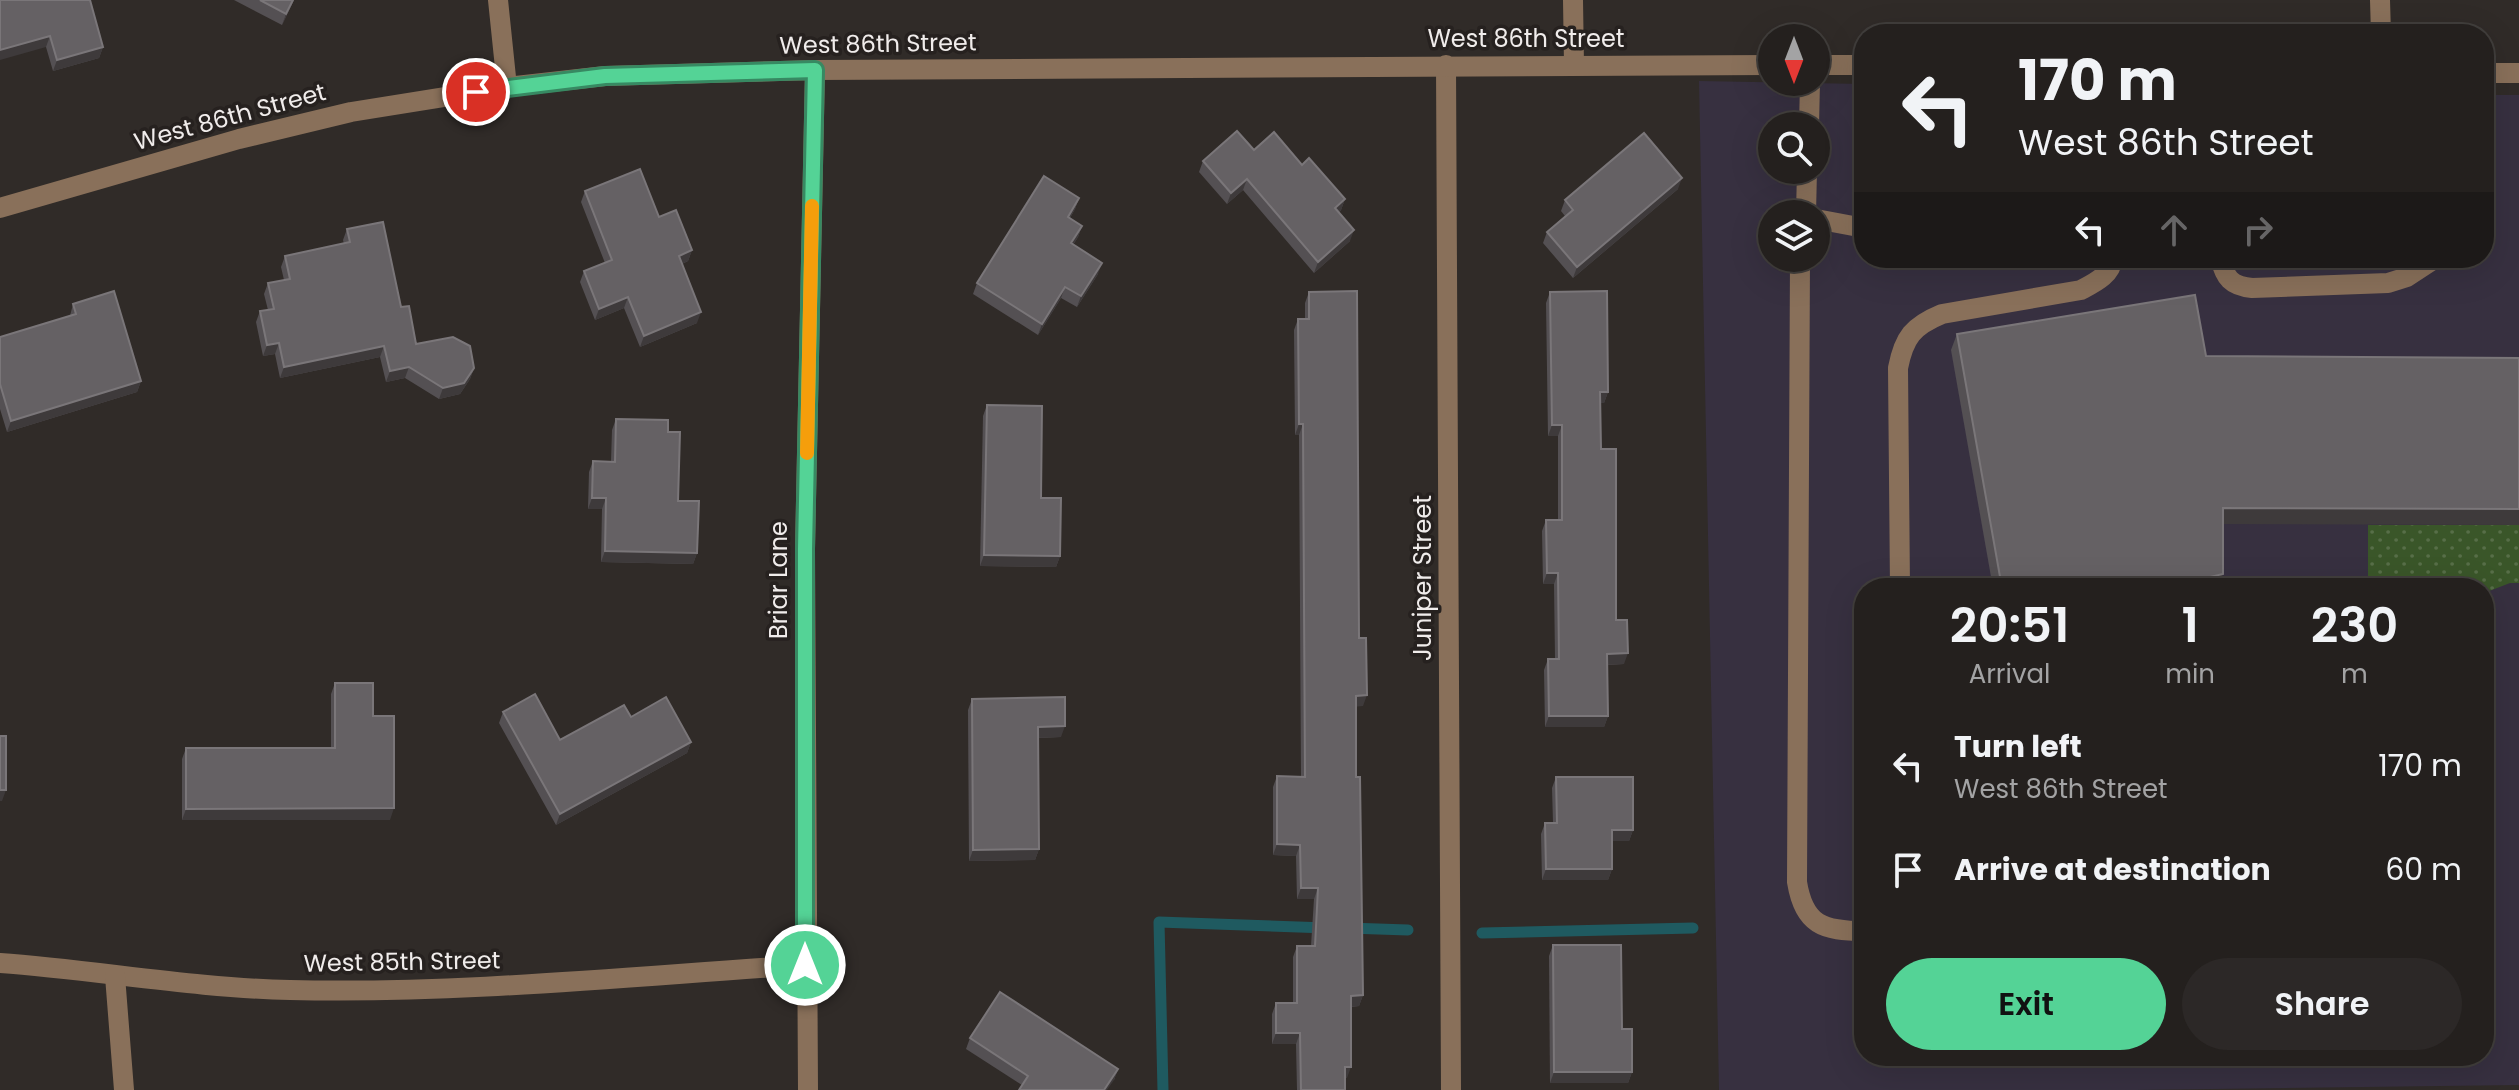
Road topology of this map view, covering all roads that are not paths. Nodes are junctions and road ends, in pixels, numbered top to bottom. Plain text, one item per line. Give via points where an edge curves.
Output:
1 (498, 0) edge
2 (1573, 0) edge
3 (2380, 0) edge
4 (2381, 24) edge
5 (1446, 65) junction
6 (1574, 65) junction
7 (1758, 65) edge
8 (1830, 65) edge
9 (1854, 65) edge
10 (815, 70) junction
11 (2494, 73) edge
12 (2519, 73) edge
13 (507, 87) junction
14 (0, 208) edge
15 (1830, 222) edge
16 (1854, 226) edge
17 (2110, 268) edge
18 (2224, 268) edge
19 (2421, 268) edge
20 (1800, 272) edge
21 (1900, 578) edge
22 (1854, 930) edge
23 (0, 963) edge
24 (805, 965) junction
25 (115, 976) junction
26 (124, 1090) edge
27 (808, 1090) edge
28 (1451, 1090) edge

1 - 13 street
2 - 6 street
3 - 4 street
5 - 6 street, West 86th Street
5 - 10 street, West 86th Street
5 - 28 street, Juniper Street
6 - 7 street, West 86th Street
8 - 9 street
10 - 13 street, West 86th Street via 605,76
10 - 24 street, Briar Lane via 805,549
11 - 12 street
13 - 14 street, West 86th Street via 323,118
15 - 16 street
17 - 21 street via 2081,290 1942,314 1909,335 1898,368
18 - 19 street via 2228,280 2252,288 2388,283
20 - 22 street via 1797,882 1800,900 1820,926
23 - 25 street, West 85th Street
24 - 25 street, West 85th Street via 429,991 285,990
24 - 27 street, Briar Lane
25 - 26 street

